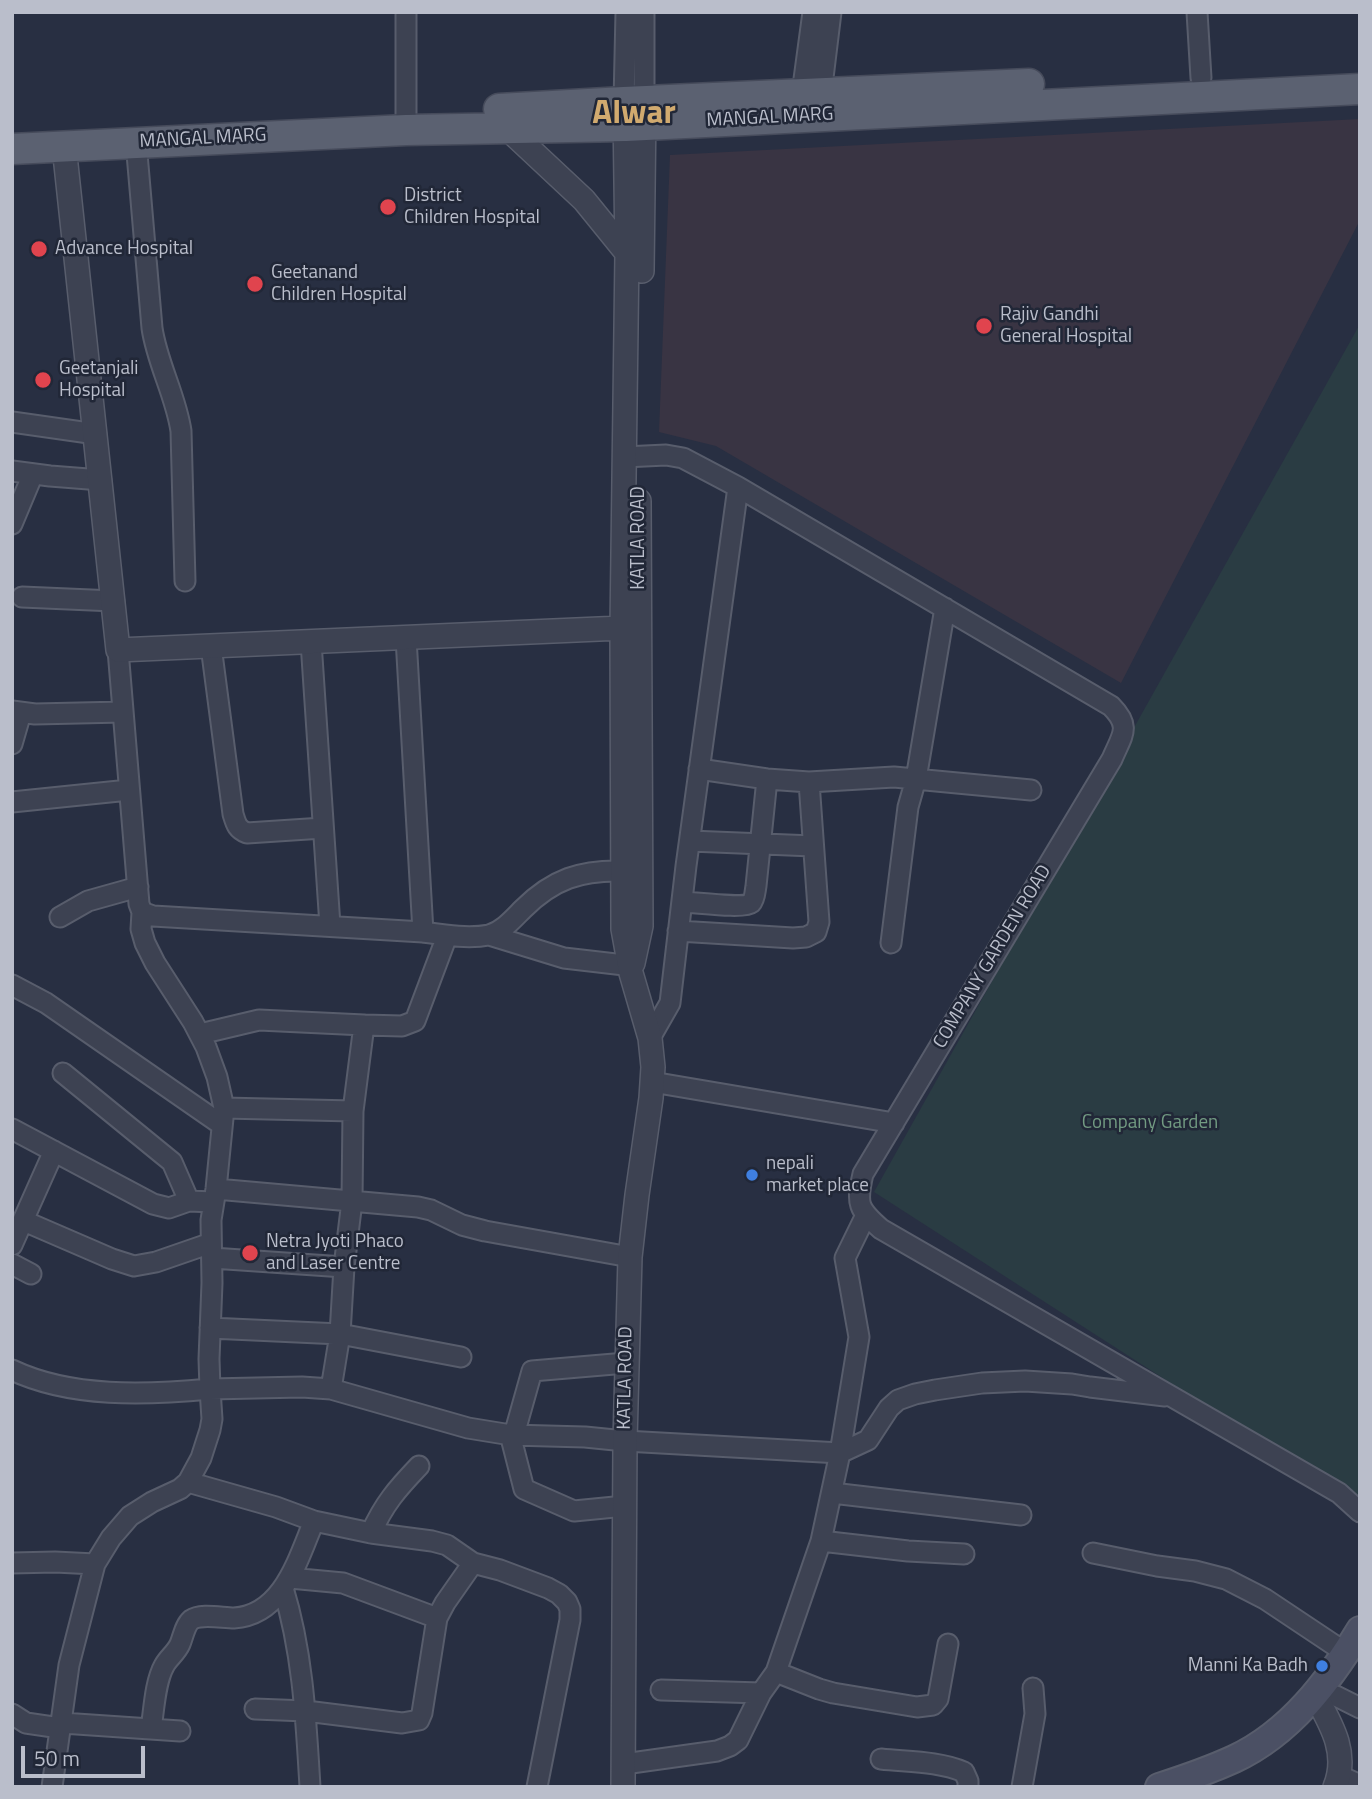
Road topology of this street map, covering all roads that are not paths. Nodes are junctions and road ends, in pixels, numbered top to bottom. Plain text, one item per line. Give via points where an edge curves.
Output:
1 (406, 12) edge
2 (626, 12) edge
3 (644, 12) edge
4 (813, 12) edge
5 (831, 12) edge
6 (1196, 12) edge
7 (1360, 71) edge
8 (1201, 78) junction
9 (1360, 89) edge
10 (812, 94) junction
11 (635, 113) junction
12 (406, 122) junction
13 (507, 128) junction
14 (12, 131) edge
15 (136, 142) junction
16 (64, 146) junction
17 (12, 149) edge
18 (627, 253) junction
19 (12, 422) edge
20 (96, 434) junction
21 (632, 457) junction
22 (12, 471) edge
23 (33, 474) junction
24 (101, 480) junction
25 (738, 487) junction
26 (12, 524) edge
27 (185, 581) dead end
28 (22, 597) dead end
29 (114, 601) junction
30 (944, 608) junction
31 (628, 618) junction
32 (406, 638) junction
33 (311, 642) junction
34 (211, 646) junction
35 (118, 650) junction
36 (17, 712) edge
37 (123, 712) junction
38 (12, 744) edge
39 (699, 769) junction
40 (767, 779) junction
41 (916, 779) junction
42 (809, 782) junction
43 (129, 790) junction
44 (1031, 790) dead end
45 (12, 802) edge
46 (323, 828) junction
47 (690, 841) junction
48 (631, 844) junction
49 (760, 844) junction
50 (813, 846) junction
51 (622, 871) junction
52 (138, 887) junction
53 (682, 902) junction
54 (142, 912) junction
55 (60, 917) dead end
56 (330, 926) junction
57 (678, 931) junction
58 (423, 932) junction
59 (489, 935) junction
60 (447, 936) junction
61 (891, 943) dead end
62 (631, 968) junction
63 (12, 985) edge
64 (364, 1025) junction
65 (200, 1034) junction
66 (650, 1038) junction
67 (63, 1073) dead end
68 (652, 1082) junction
69 (353, 1111) junction
70 (223, 1116) junction
71 (894, 1123) junction
72 (12, 1129) edge
73 (54, 1151) junction
74 (215, 1195) junction
75 (188, 1201) junction
76 (352, 1201) junction
77 (866, 1215) junction
78 (24, 1221) junction
79 (12, 1245) edge
80 (212, 1250) junction
81 (630, 1256) junction
82 (12, 1264) edge
83 (344, 1267) junction
84 (31, 1274) dead end
85 (210, 1328) junction
86 (340, 1334) junction
87 (461, 1357) dead end
88 (626, 1363) junction
89 (13, 1372) edge
90 (210, 1389) junction
91 (331, 1390) junction
92 (1173, 1396) junction
93 (514, 1435) junction
94 (625, 1441) junction
95 (839, 1453) junction
96 (419, 1466) dead end
97 (188, 1482) junction
98 (832, 1493) junction
99 (1339, 1493) junction
100 (1360, 1498) edge
101 (625, 1507) junction
102 (1360, 1512) edge
103 (1021, 1514) dead end
104 (314, 1521) junction
105 (371, 1533) junction
106 (821, 1541) junction
107 (1093, 1553) dead end
108 (964, 1554) dead end
109 (12, 1563) edge
110 (473, 1563) junction
111 (94, 1564) junction
112 (287, 1583) junction
113 (438, 1618) junction
114 (1360, 1630) edge
115 (948, 1644) dead end
116 (1353, 1658) edge
117 (776, 1671) junction
118 (1033, 1688) dead end
119 (660, 1690) dead end
120 (761, 1693) junction
121 (1325, 1701) junction
122 (1360, 1708) edge
123 (255, 1709) dead end
124 (306, 1711) junction
125 (12, 1714) edge
126 (61, 1725) junction
127 (151, 1729) junction
128 (180, 1731) dead end
129 (881, 1759) dead end
130 (624, 1776) edge
131 (1345, 1783) edge
132 (52, 1787) edge
133 (310, 1787) edge
134 (537, 1787) edge
135 (968, 1787) edge
136 (1022, 1787) edge
137 (1159, 1787) edge

1 - 12 street
2 - 11 street
3 - 11 street
4 - 10 street
5 - 10 street
6 - 8 street
7 - 8 main road, MANGAL MARG
8 - 10 main road, MANGAL MARG
9 - 11 main road, MANGAL MARG
10 - 11 main road, MANGAL MARG
11 - 12 main road, MANGAL MARG
11 - 13 main road, MANGAL MARG
11 - 18 street, KATLA ROAD
11 - 21 street, KATLA ROAD
12 - 13 main road, MANGAL MARG
12 - 14 main road, MANGAL MARG via 214,120
12 - 15 main road, MANGAL MARG
13 - 18 street via 570,186
15 - 16 main road, MANGAL MARG
15 - 27 street via 154,344 181,431
16 - 17 main road, MANGAL MARG
16 - 20 street
18 - 21 street, KATLA ROAD
19 - 20 street
20 - 24 street
21 - 25 street, COMPANY GARDEN ROAD via 683,458
21 - 31 street, KATLA ROAD
22 - 23 street
23 - 24 street
23 - 26 street
24 - 29 street
25 - 30 street, COMPANY GARDEN ROAD
25 - 39 street
28 - 29 street
29 - 35 street
30 - 41 street
30 - 71 street, COMPANY GARDEN ROAD via 1111,706 1122,717 1124,730 1112,759
31 - 32 street
31 - 48 street, KATLA ROAD
32 - 33 street
32 - 58 street
33 - 34 street
33 - 46 street
34 - 35 street
34 - 46 street via 236,824 247,833
35 - 37 street
36 - 37 street
36 - 38 street
37 - 43 street
39 - 40 street
39 - 47 street
40 - 42 street
40 - 49 street
41 - 42 street
41 - 44 street
41 - 61 street via 908,807
42 - 50 street
43 - 45 street
43 - 52 street
46 - 56 street
47 - 49 street
47 - 53 street
48 - 51 street, KATLA ROAD
48 - 62 street, KATLA ROAD via 641,926
49 - 50 street
49 - 53 street via 751,903
50 - 57 street via 816,932 793,938
51 - 59 street via 585,873 556,883
51 - 62 street, KATLA ROAD via 623,929
52 - 54 street
52 - 55 street via 88,901
53 - 57 street
54 - 56 street
54 - 65 street via 145,943
56 - 58 street
57 - 66 street via 670,1003
58 - 60 street
59 - 60 street
59 - 62 street via 564,958
60 - 64 street via 415,1021 402,1026
62 - 66 street, KATLA ROAD
63 - 70 street
64 - 65 street via 259,1020
64 - 69 street
65 - 70 street via 217,1077
66 - 68 street, KATLA ROAD
67 - 75 street via 172,1162
68 - 71 street
68 - 81 street, KATLA ROAD
69 - 70 street
69 - 76 street
70 - 74 street
71 - 77 street, COMPANY GARDEN ROAD via 863,1174 859,1203
72 - 73 street
73 - 75 street via 153,1204 169,1208
73 - 78 street
74 - 75 street
74 - 76 street
74 - 80 street
76 - 81 street via 418,1207 485,1231
76 - 83 street
77 - 92 street via 881,1229
77 - 95 street via 845,1258 859,1337
78 - 79 street
78 - 80 street via 134,1266
80 - 83 street
80 - 85 street
81 - 88 street, KATLA ROAD
82 - 84 street
83 - 86 street
85 - 86 street
85 - 90 street
86 - 87 street
86 - 91 street
88 - 93 street via 532,1371
88 - 94 street, KATLA ROAD
89 - 90 street via 91,1390 156,1393
90 - 91 street
90 - 97 street via 210,1430
91 - 93 street via 468,1428
92 - 95 street via 1046,1381 934,1390 898,1400 868,1440
92 - 99 street
93 - 94 street
93 - 101 street via 524,1489 574,1511
94 - 95 street
94 - 101 street, KATLA ROAD
95 - 98 street
96 - 105 street via 388,1500
97 - 104 street
97 - 111 street via 130,1516
98 - 103 street
98 - 106 street
99 - 100 street
99 - 102 street
101 - 130 street, KATLA ROAD
104 - 105 street
104 - 112 street
105 - 110 street via 447,1545
106 - 108 street
106 - 117 street
107 - 116 street via 1226,1579 1265,1599
109 - 111 street
110 - 113 street
110 - 134 street via 548,1588 570,1609
111 - 126 street via 69,1665
112 - 113 street via 343,1583
112 - 124 street
112 - 127 street via 262,1610 188,1623 160,1676
113 - 124 street via 419,1720 402,1723
114 - 116 main road
115 - 117 street via 938,1699 925,1707 833,1693
116 - 121 main road
117 - 120 street
118 - 136 street via 1035,1714
119 - 120 street
120 - 130 street via 738,1740 730,1746
121 - 122 street
121 - 131 street
121 - 137 main road via 1292,1718 1235,1759
123 - 124 street
124 - 133 street
125 - 126 street via 26,1723
126 - 127 street
126 - 132 street
127 - 128 street
129 - 135 street via 955,1768 964,1772

